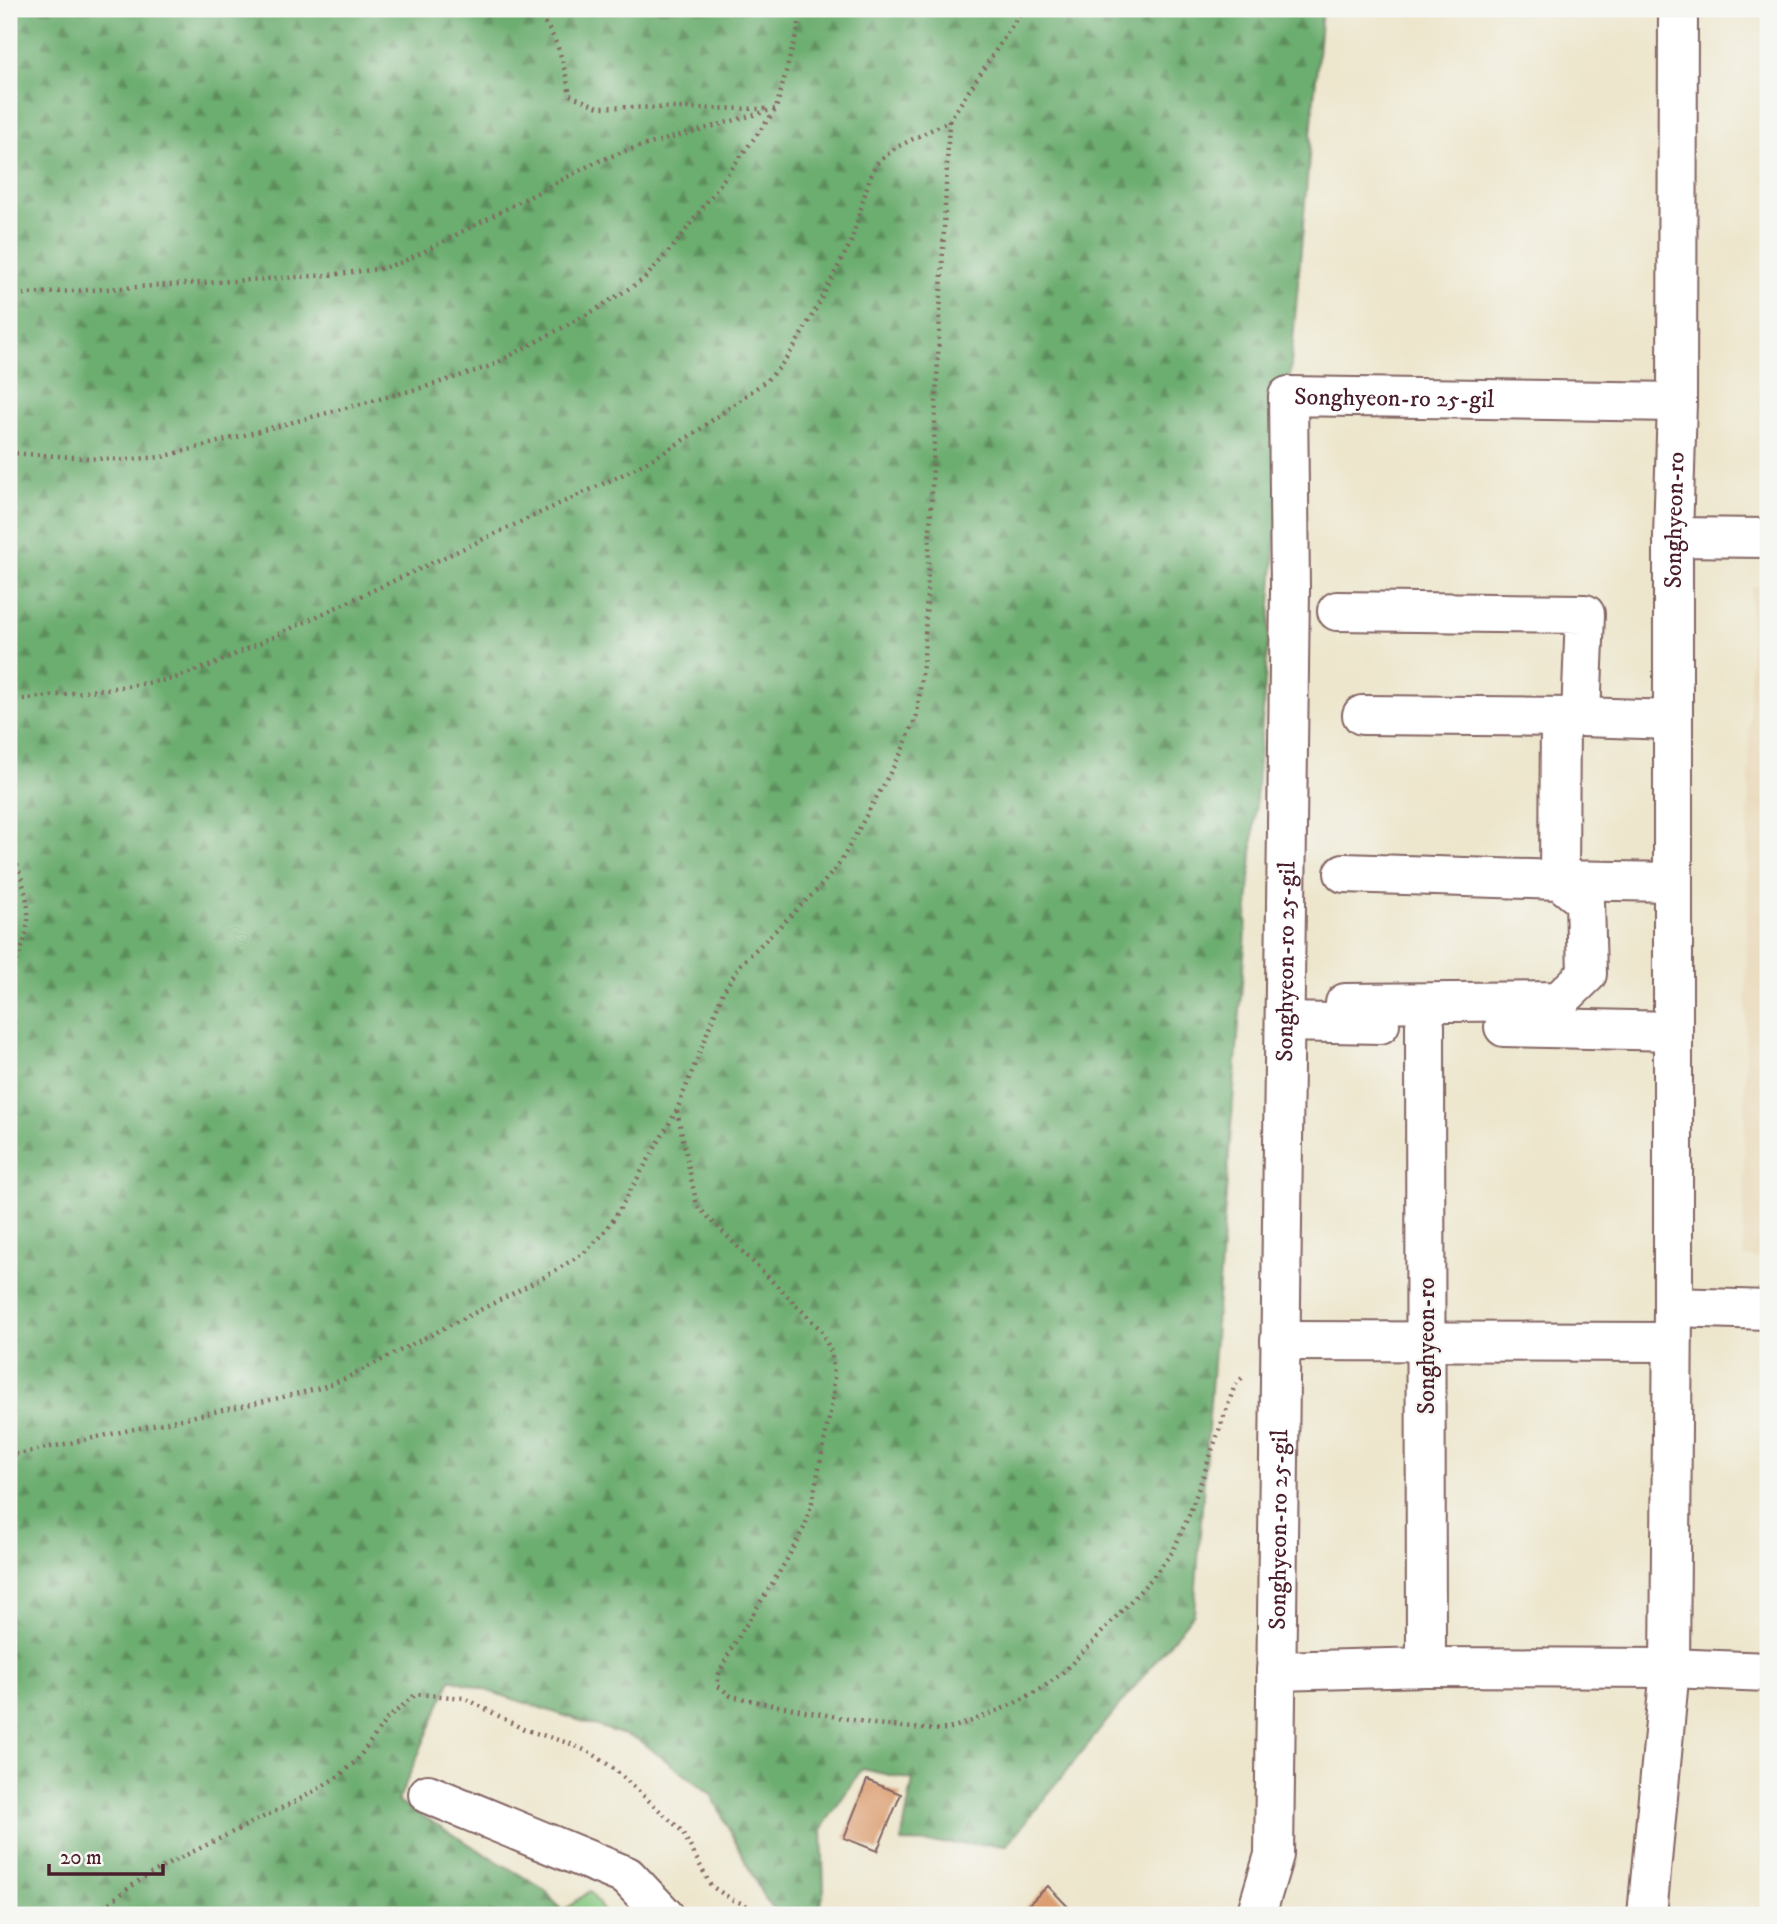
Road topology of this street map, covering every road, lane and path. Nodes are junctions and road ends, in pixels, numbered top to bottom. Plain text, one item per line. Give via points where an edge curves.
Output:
1 (529, 9) edge
2 (803, 9) edge
3 (1023, 9) edge
4 (1678, 9) edge
5 (776, 109) junction
6 (949, 121) junction
7 (9, 295) edge
8 (1677, 402) junction
9 (9, 453) edge
10 (1673, 537) junction
11 (1768, 538) edge
12 (1337, 611) dead end
13 (9, 701) edge
14 (1362, 715) dead end
15 (1571, 717) junction
16 (1673, 720) junction
17 (9, 845) edge
18 (1344, 873) dead end
19 (1559, 880) junction
20 (1673, 881) junction
21 (9, 980) edge
22 (1345, 1003) dead end
23 (1284, 1023) junction
24 (1425, 1025) junction
25 (1673, 1031) junction
26 (677, 1110) junction
27 (1768, 1310) edge
28 (1672, 1325) junction
29 (1280, 1341) junction
30 (1426, 1341) junction
31 (9, 1456) edge
32 (1426, 1667) junction
33 (1670, 1668) junction
34 (1276, 1671) junction
35 (1768, 1672) edge
36 (428, 1794) dead end
37 (664, 1915) edge
38 (1256, 1915) edge
39 (1647, 1915) edge

1 - 5 path via 550,28 570,95 598,107
2 - 5 path
3 - 6 path
4 - 8 street, Songhyeon-ro
5 - 7 path via 596,162 425,251 379,269
5 - 9 path via 644,279 491,366 162,457 120,460
6 - 13 path via 895,148 876,164 851,242 779,368 663,453 212,665 172,679
6 - 26 path via 924,657 917,715 840,863 741,964 723,992
8 - 10 street, Songhyeon-ro
8 - 23 street, Songhyeon-ro 25-gil via 1288,396
10 - 11 street
10 - 16 street, Songhyeon-ro
12 - 15 street via 1585,614
14 - 15 street
15 - 16 street
15 - 19 street
16 - 20 street, Songhyeon-ro
17 - 21 path via 28,904 26,935
18 - 19 street
19 - 20 street
19 - 22 street via 1585,901 1587,974 1559,1001
20 - 25 street, Songhyeon-ro
23 - 24 street
23 - 29 street, Songhyeon-ro 25-gil
24 - 25 street
24 - 30 street, Songhyeon-ro
25 - 28 street, Songhyeon-ro
26 - 29 path via 697,1206 821,1330 834,1374 833,1398 805,1525 718,1676 718,1686 731,1696 875,1724 933,1730 972,1721 1041,1689 1090,1645 1173,1551 1235,1385
26 - 31 path via 601,1236 584,1253 541,1279 320,1388
27 - 28 street
28 - 30 street
28 - 33 street, Songhyeon-ro
29 - 30 street
29 - 34 street, Songhyeon-ro 25-gil
30 - 32 street, Songhyeon-ro
32 - 33 street
32 - 34 street
33 - 35 street
33 - 39 street, Songhyeon-ro
34 - 38 street, Songhyeon-ro 25-gil via 1274,1855
36 - 37 street via 627,1876

